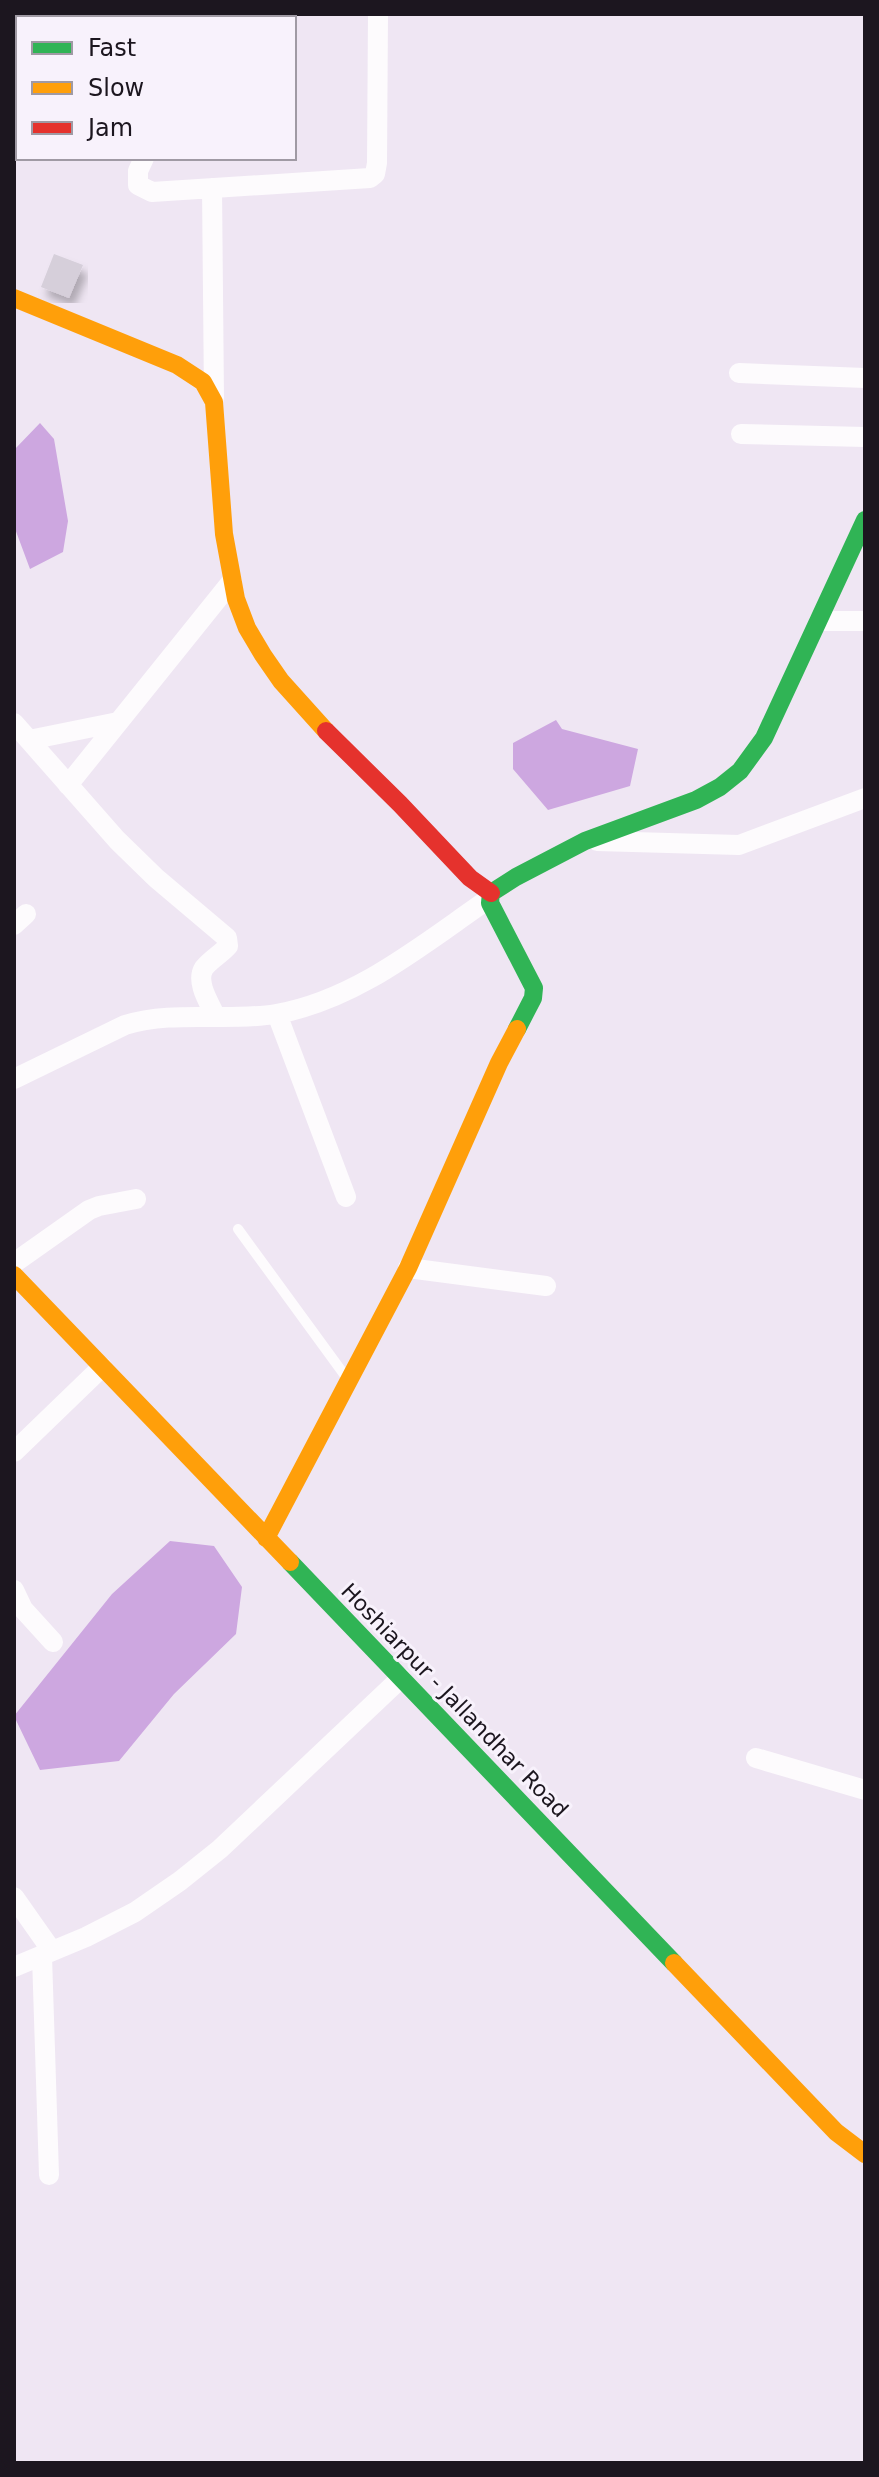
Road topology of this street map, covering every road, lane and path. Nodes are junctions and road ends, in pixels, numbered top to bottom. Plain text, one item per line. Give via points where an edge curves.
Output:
1 (378, 14) edge
2 (143, 160) edge
3 (212, 188) junction
4 (14, 298) edge
5 (739, 373) dead end
6 (865, 378) edge
7 (214, 402) junction
8 (741, 434) dead end
9 (865, 437) edge
10 (865, 520) edge
11 (232, 581) junction
12 (819, 621) junction
13 (865, 621) edge
14 (118, 722) junction
15 (14, 723) edge
16 (29, 740) junction
17 (68, 785) junction
18 (865, 798) edge
19 (585, 841) junction
20 (490, 896) junction
21 (277, 1014) junction
22 (216, 1017) junction
23 (14, 1079) edge
24 (346, 1197) dead end
25 (136, 1199) dead end
26 (238, 1229) dead end
27 (14, 1263) edge
28 (408, 1268) junction
29 (14, 1275) edge
30 (546, 1286) dead end
31 (102, 1367) junction
32 (349, 1382) junction
33 (14, 1452) edge
34 (266, 1538) junction
35 (14, 1590) edge
36 (53, 1642) dead end
37 (401, 1678) junction
38 (756, 1758) dead end
39 (865, 1790) edge
40 (14, 1897) edge
41 (47, 1954) junction
42 (14, 1967) edge
43 (865, 2154) edge
44 (49, 2175) dead end

1 - 3 street via 375,174 360,180
2 - 3 street via 136,179 142,189
3 - 7 street
4 - 7 main road via 177,365 203,382
5 - 6 street
7 - 11 main road
8 - 9 street
10 - 12 main road
11 - 14 street
11 - 20 main road via 248,627 299,702
12 - 13 street
12 - 19 main road via 764,738 740,771 696,800
14 - 16 street
14 - 17 street
15 - 16 street
16 - 17 street
17 - 22 street via 146,868 227,938 228,946 202,974
18 - 19 street via 739,845
19 - 20 main road
20 - 21 street via 349,990
20 - 28 main road via 531,980 533,998
21 - 22 street
21 - 24 street
22 - 23 street via 153,1018 125,1025
25 - 27 street via 89,1210
26 - 32 lane
28 - 30 street
28 - 32 main road
29 - 31 main road, Hoshiarpur - Jallandhar Road
31 - 33 street
31 - 34 main road, Hoshiarpur - Jallandhar Road
32 - 34 main road
34 - 37 main road, Hoshiarpur - Jallandhar Road
35 - 36 street via 23,1609
37 - 41 street via 180,1881 135,1912
37 - 43 main road, Hoshiarpur - Jallandhar Road via 836,2132
38 - 39 street
40 - 41 street
41 - 42 street
41 - 44 street

